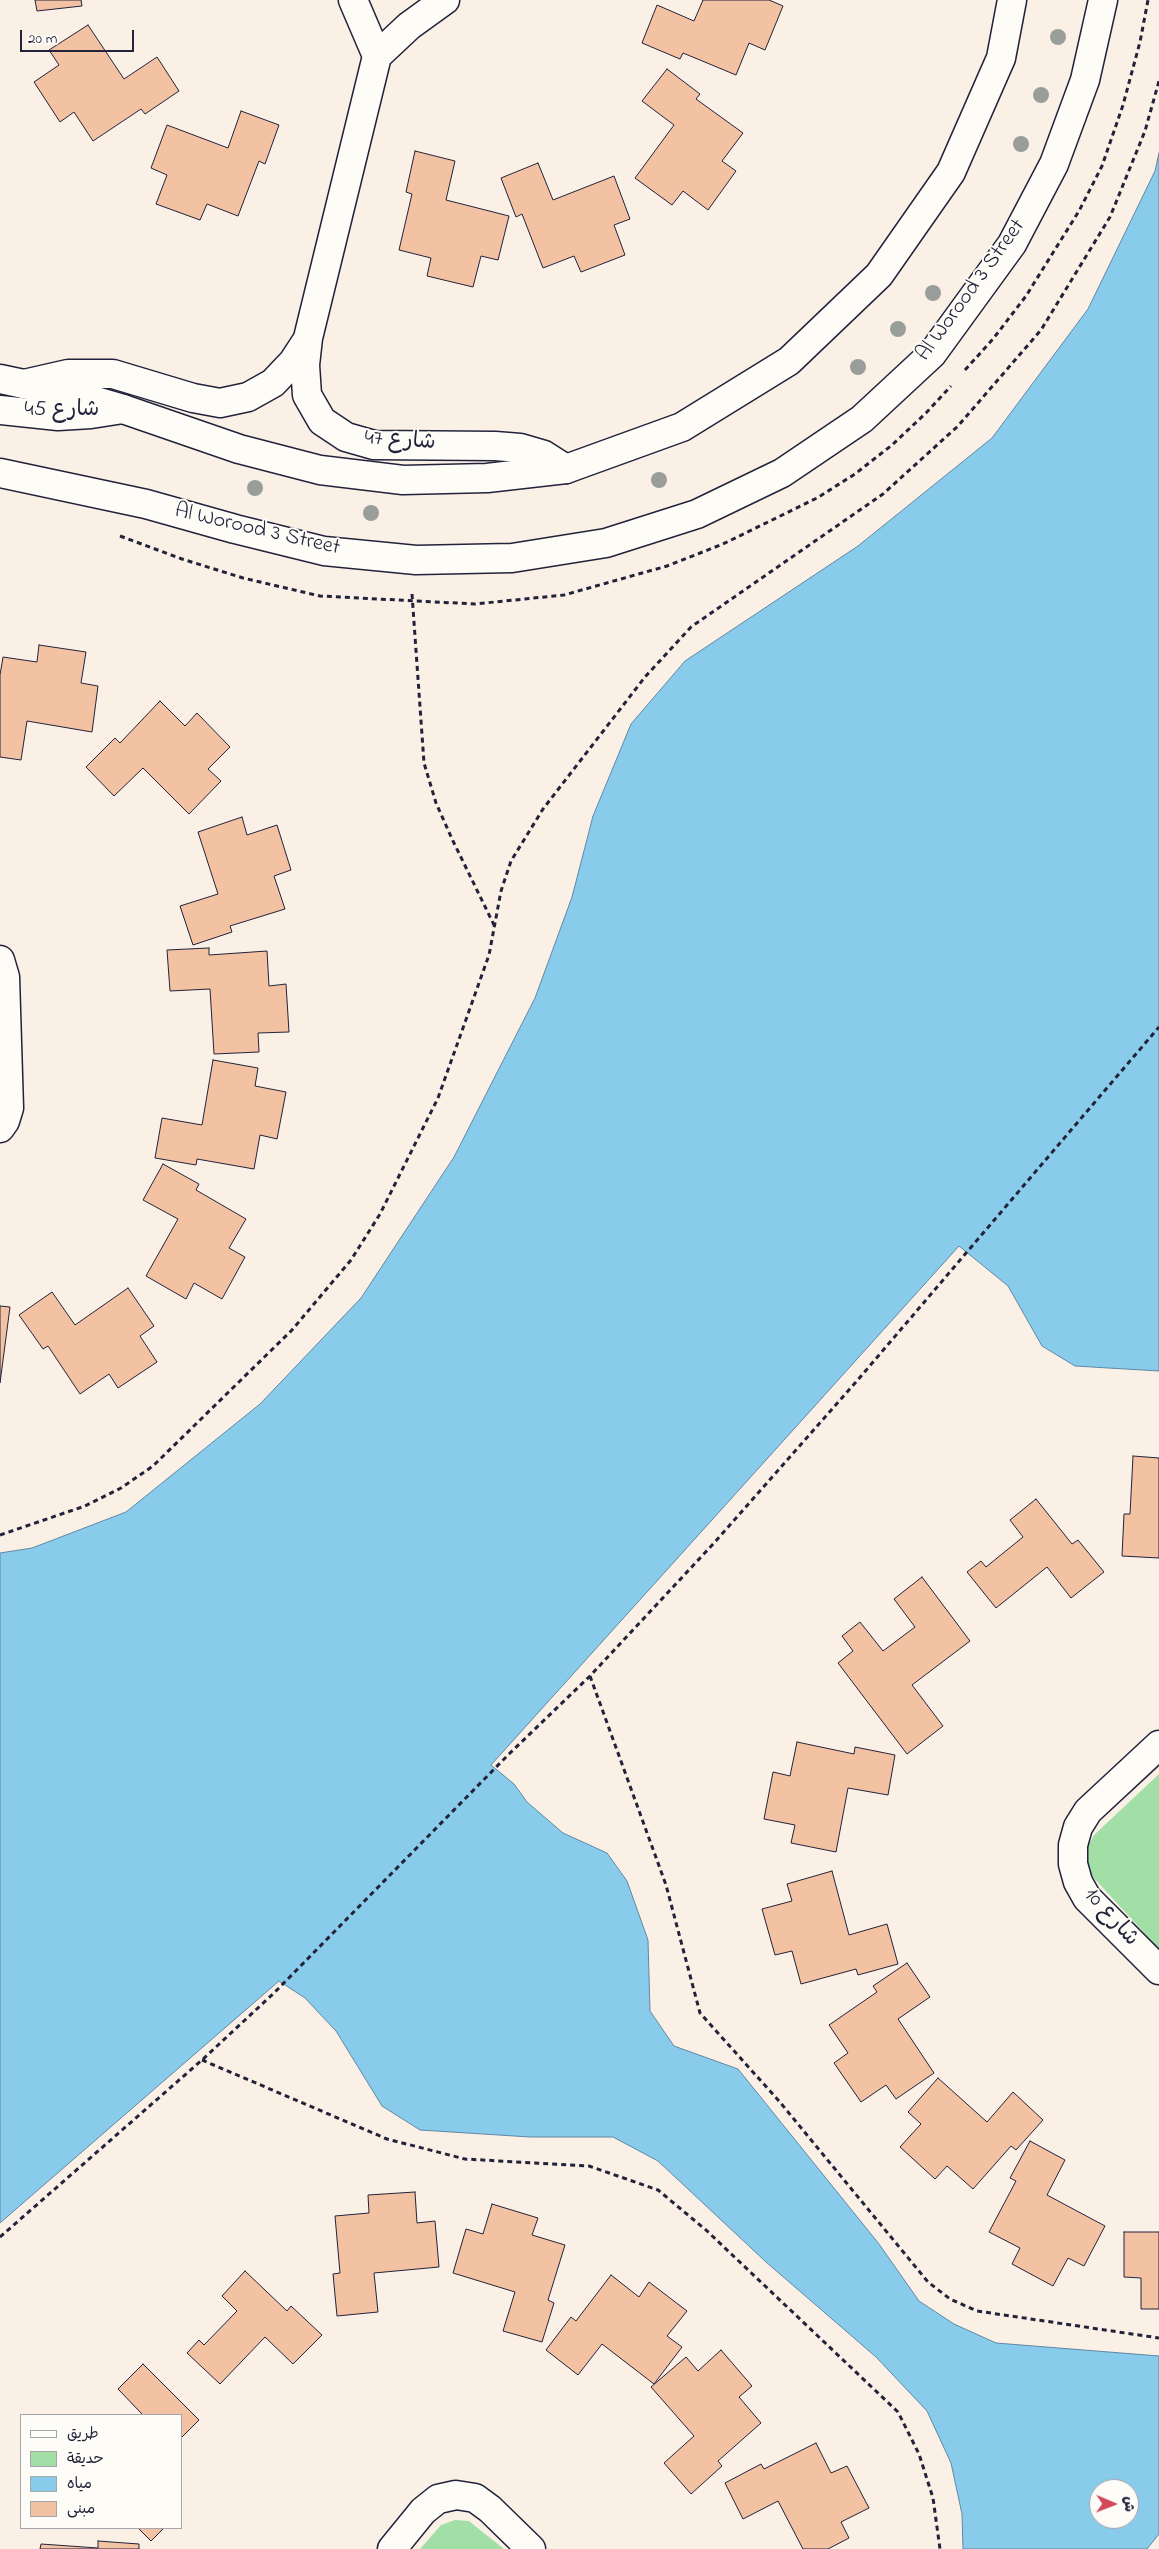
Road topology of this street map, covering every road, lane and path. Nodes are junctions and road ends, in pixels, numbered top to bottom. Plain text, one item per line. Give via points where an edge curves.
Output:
1 (353, 0) edge
2 (445, 0) edge
3 (1012, 0) edge
4 (1103, 0) edge
5 (377, 56) junction
6 (1159, 81) edge
7 (308, 338) junction
8 (12, 381) edge
9 (123, 409) junction
10 (0, 410) edge
11 (566, 470) junction
12 (0, 473) edge
13 (416, 560) junction
14 (494, 926) junction
15 (0, 960) edge
16 (1159, 1027) edge
17 (0, 1128) edge
18 (0, 1535) edge
19 (590, 1676) junction
20 (1159, 1745) edge
21 (1159, 1970) edge
22 (202, 2060) junction
23 (0, 2237) edge
24 (1159, 2338) edge
25 (392, 2549) edge
26 (531, 2549) edge
27 (940, 2549) edge

1 - 5 street
2 - 5 street via 409,26
3 - 11 street via 1002,58 951,172 879,275 780,366 682,426
4 - 13 street, Al Worood 3 Street via 1085,80 1054,164 1012,244 932,354 862,419 782,473 697,514 642,532 606,543 512,558
5 - 7 street, شارع 47
6 - 14 path via 1145,131 1110,217 1041,330 958,426 883,494 684,634 645,677 543,809 511,861
7 - 8 street, شارع 47 via 293,362 273,383 248,397 220,403 113,374 68,374
7 - 11 street, شارع 47 via 305,365 307,395 322,421 346,437 374,445 520,448 544,455
8 - 9 street
9 - 10 street, شارع 45 via 58,416
9 - 11 street via 239,449 320,470 403,480 487,478
12 - 13 street, Al Worood 3 Street via 146,504 324,551
13 - 14 path via 411,602 424,763 436,803
14 - 18 path via 490,956 438,1098 380,1214 351,1260 292,1330 153,1466 121,1488 85,1506
15 - 17 street via 5,977 9,1108
16 - 19 path via 954,1269 715,1542
19 - 22 path via 274,1993
19 - 24 path via 666,1885 700,2013 779,2101 928,2282 950,2298 977,2311
20 - 21 street, شارع 10 via 1088,1811 1078,1827 1073,1864 1087,1898
22 - 23 path
22 - 27 path via 387,2139 465,2158 589,2166 658,2190 706,2230 898,2412 919,2454 933,2498
25 - 26 street via 423,2511 438,2500 456,2495 475,2498

